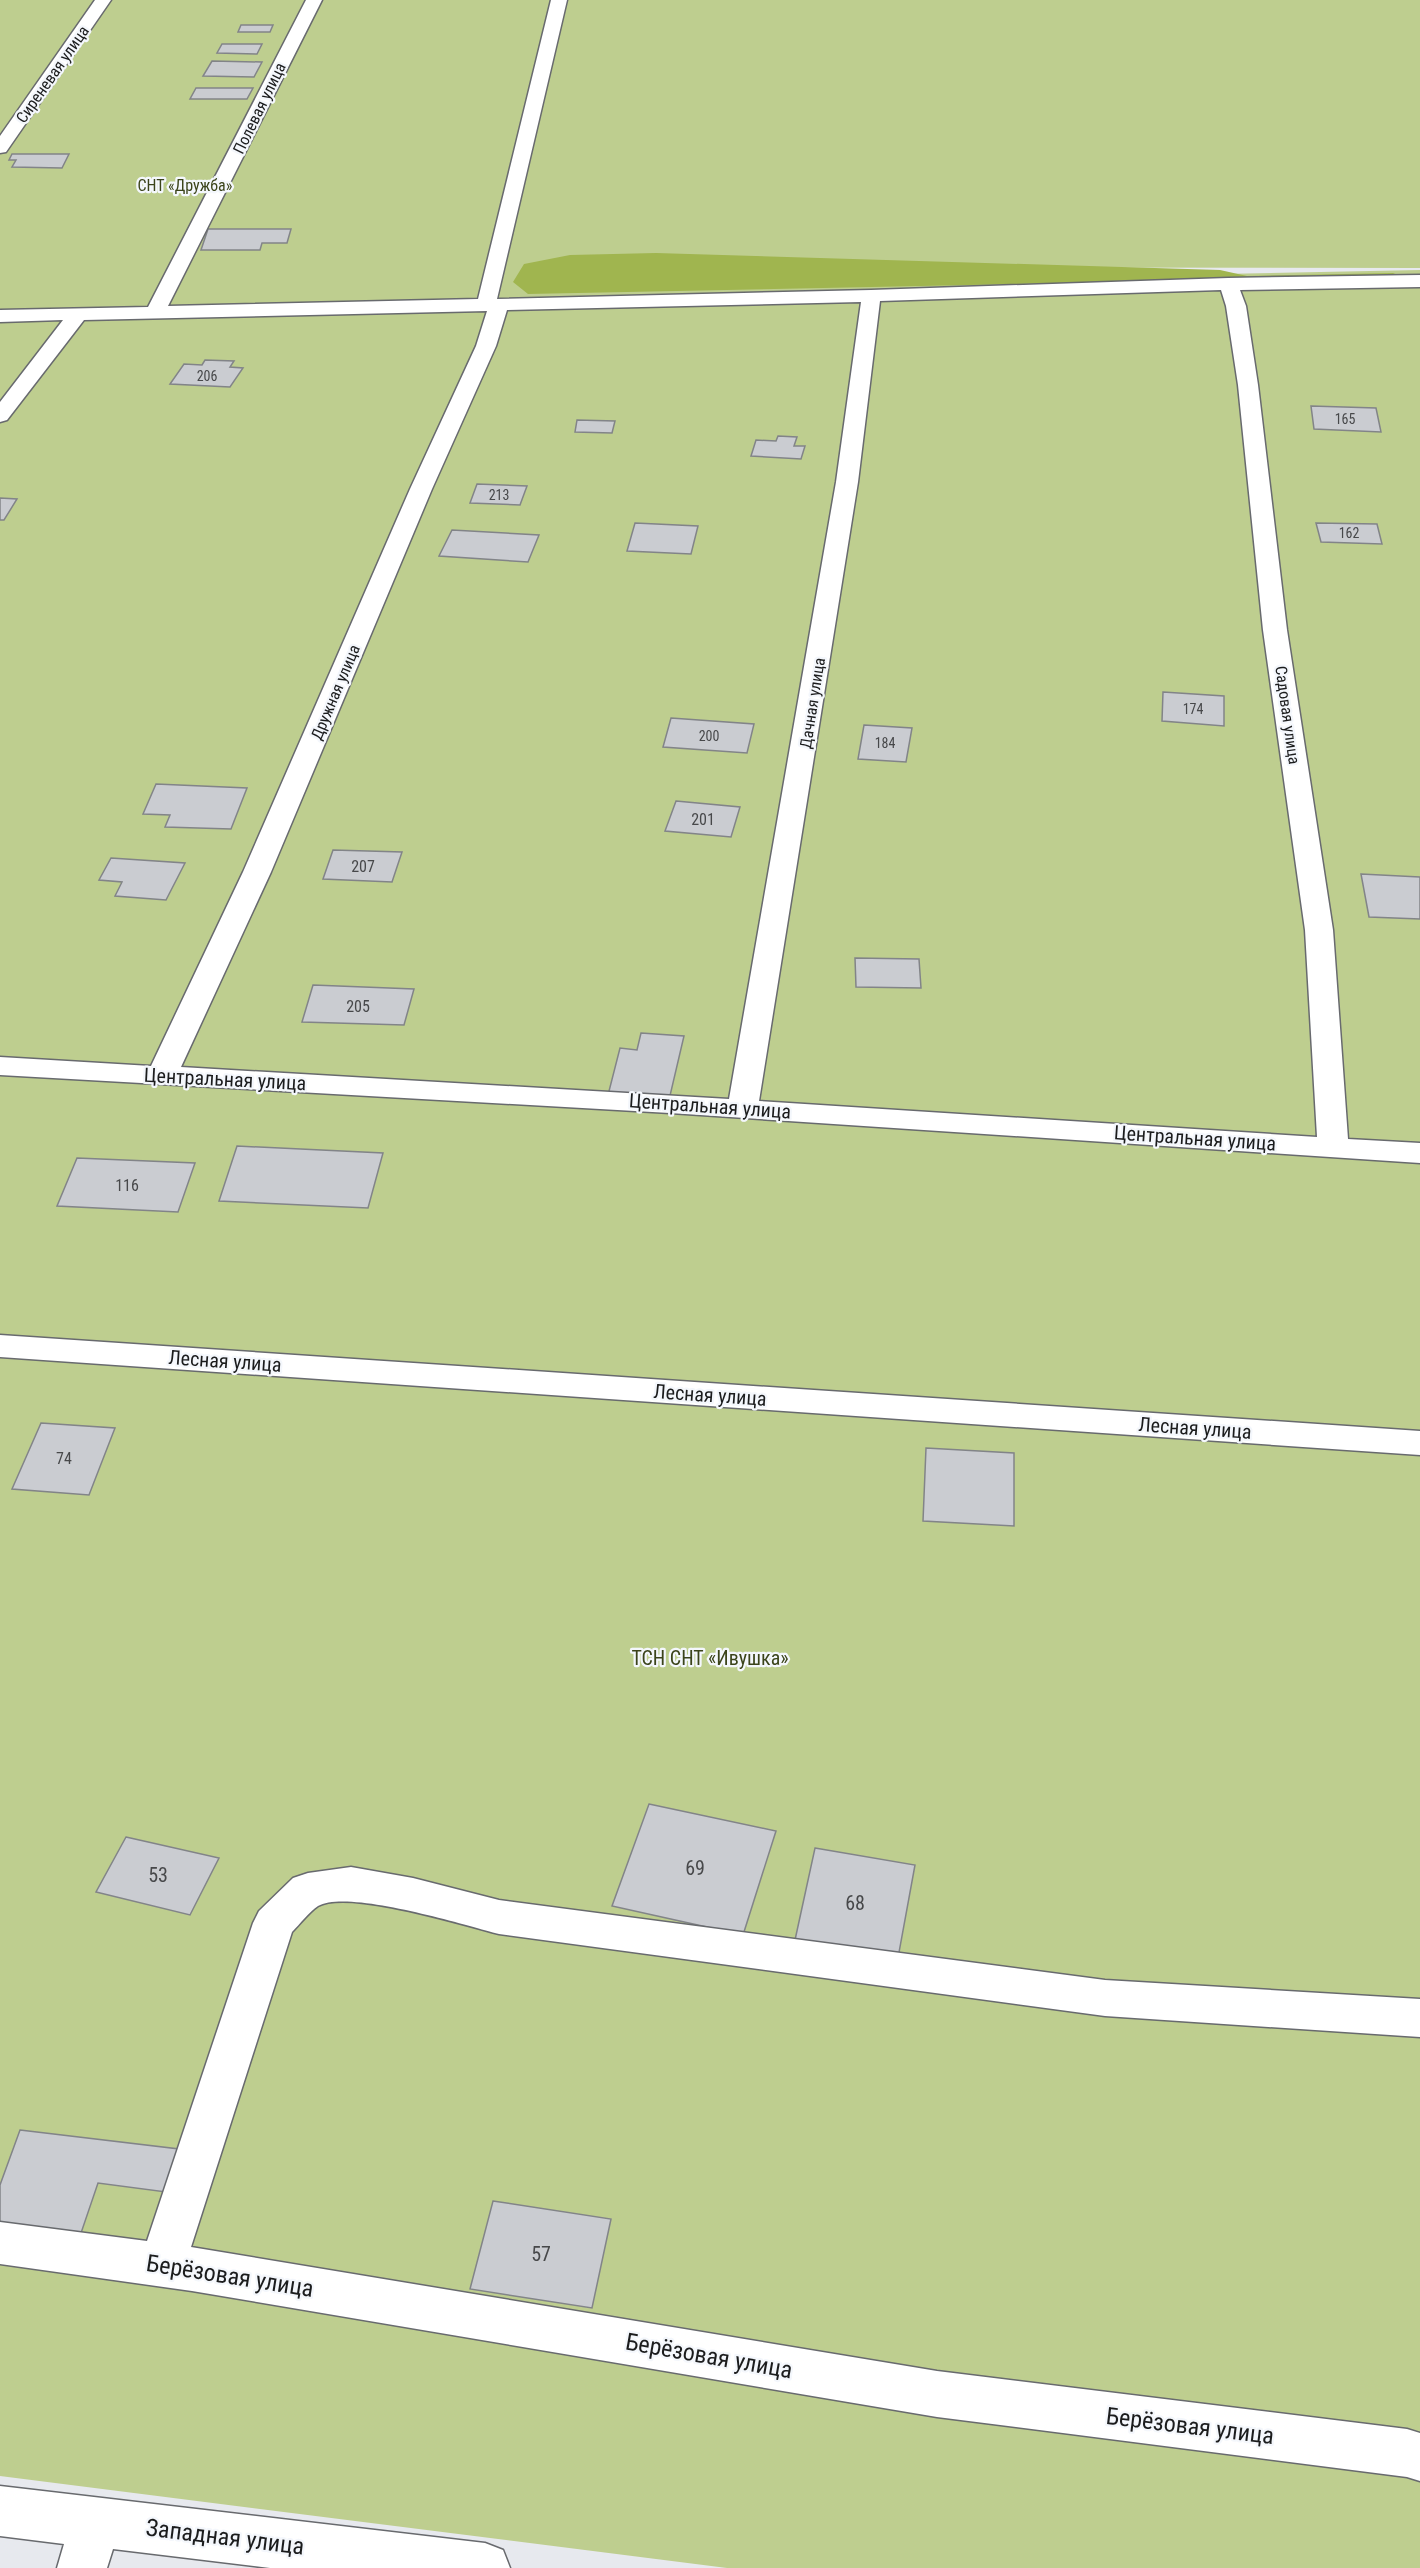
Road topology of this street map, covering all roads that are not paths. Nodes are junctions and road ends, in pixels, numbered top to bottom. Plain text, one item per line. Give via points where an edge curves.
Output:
1 (103, 0) edge
2 (314, 0) edge
3 (560, 0) edge
4 (0, 148) edge
5 (1420, 281) edge
6 (1228, 284) junction
7 (871, 296) junction
8 (493, 305) junction
9 (155, 312) junction
10 (78, 314) junction
11 (0, 316) edge
12 (0, 416) edge
13 (0, 1066) edge
14 (162, 1075) junction
15 (743, 1108) junction
16 (1333, 1147) junction
17 (1420, 1153) edge
18 (0, 1346) edge
19 (1420, 1443) edge
20 (1420, 2018) edge
21 (0, 2243) edge
22 (162, 2265) junction
23 (1420, 2457) edge
24 (0, 2511) edge
25 (96, 2522) junction
26 (82, 2568) edge
27 (486, 2568) edge

1 - 4 street, Сиреневая улица
2 - 9 street, Полевая улица
3 - 8 street, Дружная улица
5 - 6 street
6 - 7 street
6 - 16 street, Садовая улица via 1236,306 1248,385 1275,630 1319,930
7 - 8 street
7 - 15 street, Дачная улица via 843,506
8 - 9 street
8 - 14 street, Дружная улица via 486,345 257,872
9 - 10 street
10 - 11 street
10 - 12 street
13 - 14 street, Центральная улица
14 - 15 street, Центральная улица
15 - 16 street, Центральная улица
16 - 17 street, Центральная улица
18 - 19 street, Лесная улица
20 - 22 street via 1105,1998 499,1917 351,1884 308,1890 274,1923
21 - 22 street, Берёзовая улица
22 - 23 street, Берёзовая улица via 937,2394
24 - 25 street, Западная улица
25 - 26 street
25 - 27 street, Западная улица

